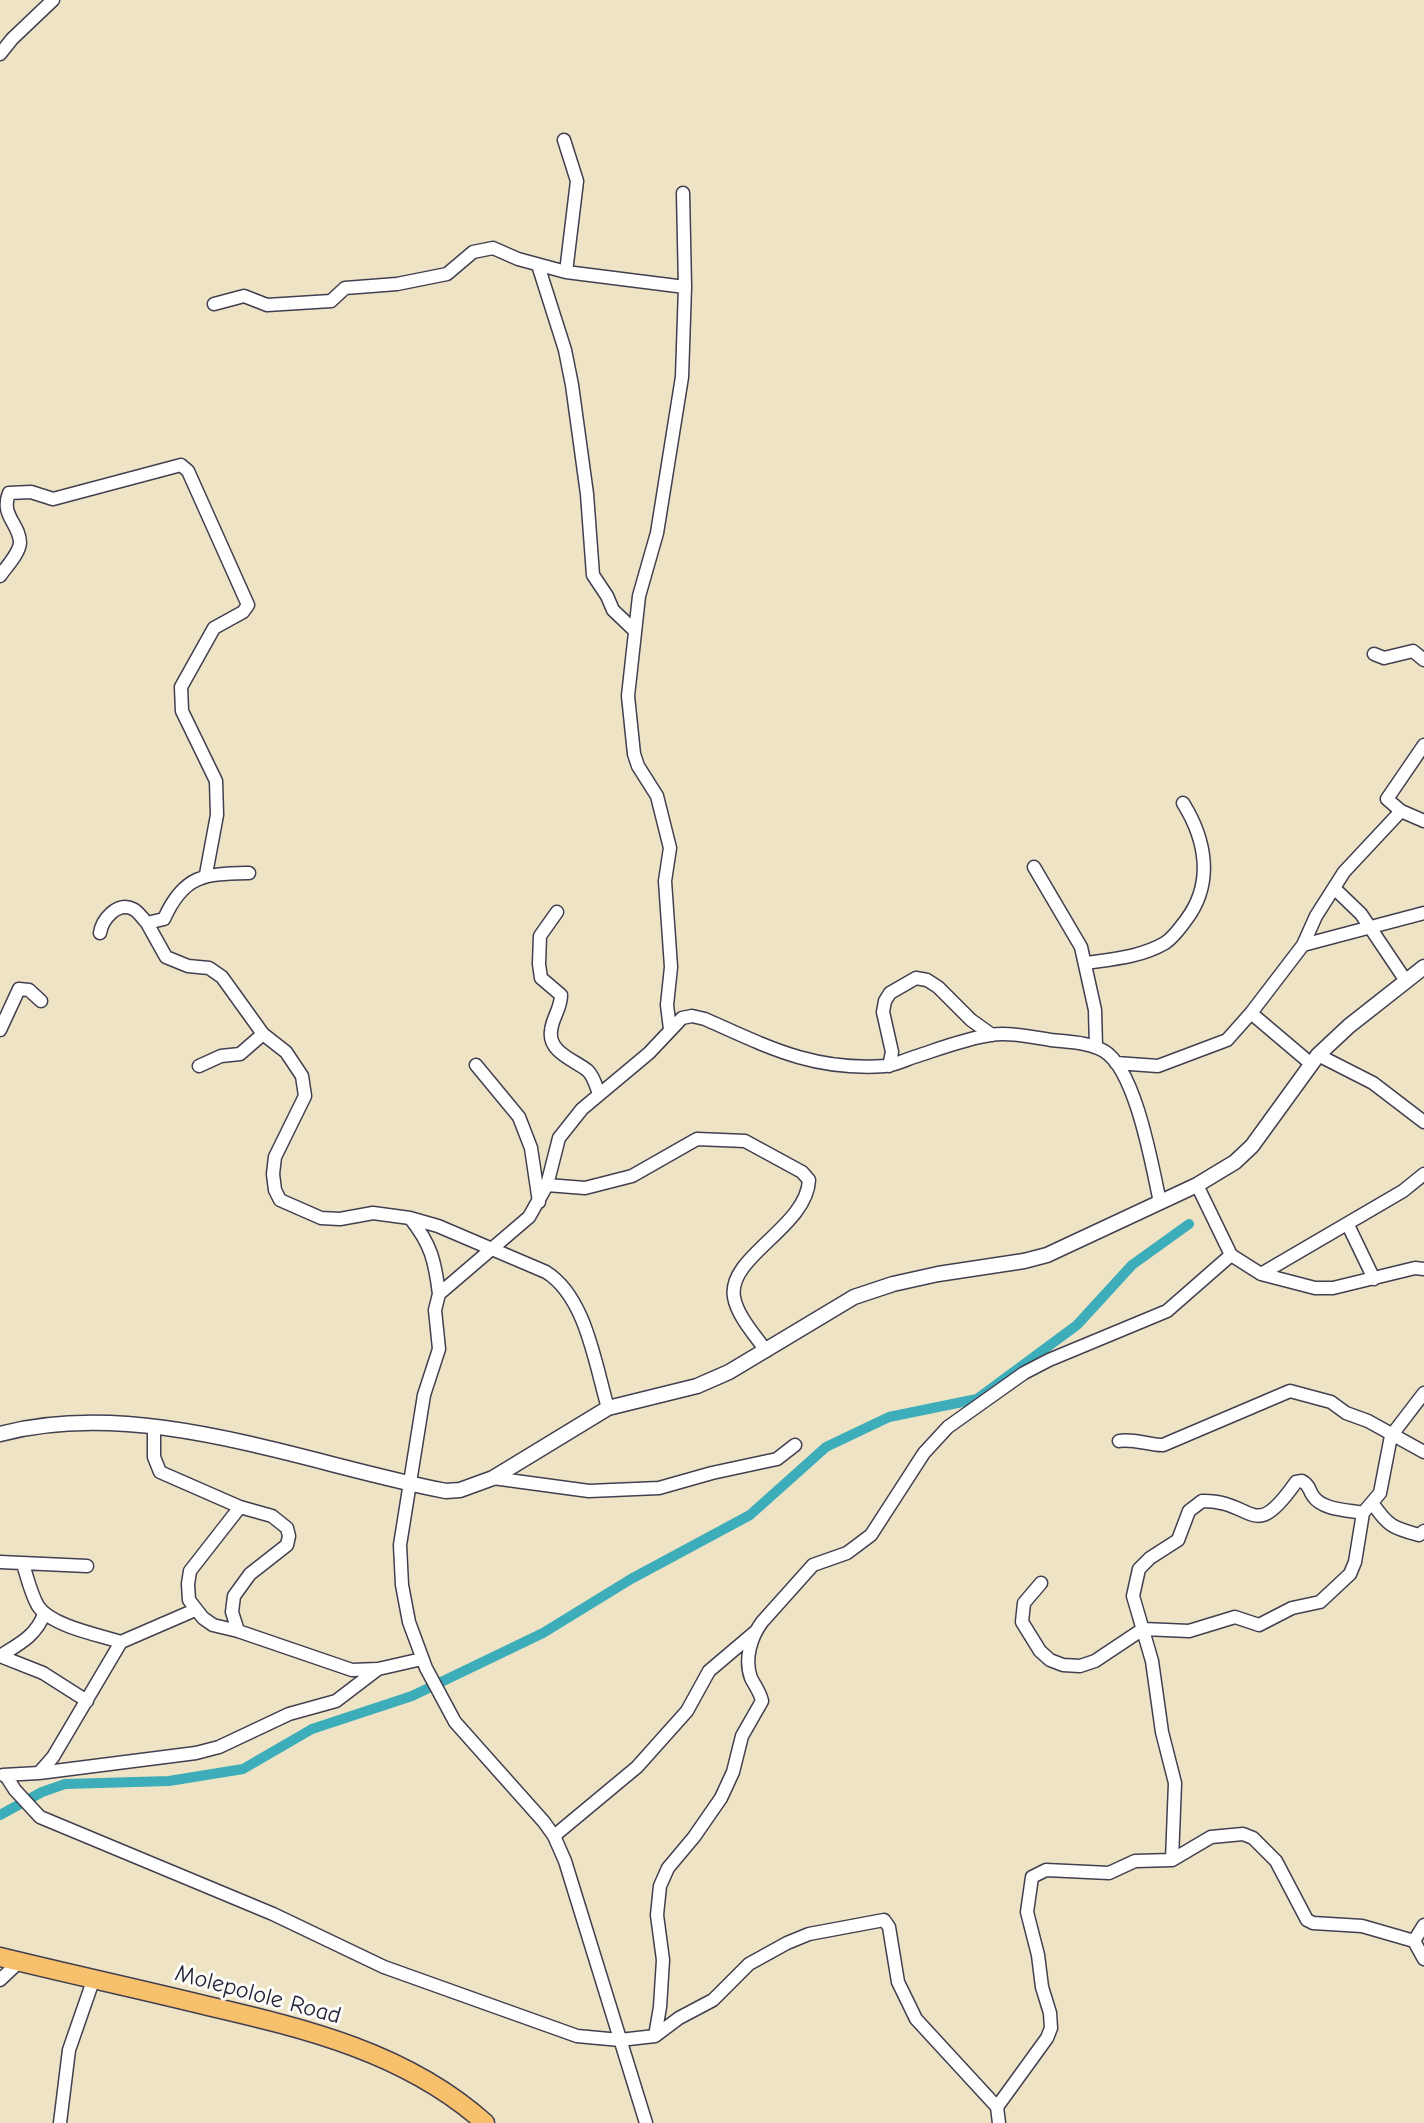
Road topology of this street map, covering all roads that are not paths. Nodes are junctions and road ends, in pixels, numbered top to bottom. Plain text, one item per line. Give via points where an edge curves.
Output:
1 (53, 0) edge
2 (0, 54) edge
3 (564, 140) dead end
4 (683, 193) dead end
5 (538, 265) junction
6 (566, 272) junction
7 (685, 287) junction
8 (214, 304) dead end
9 (0, 576) edge
10 (635, 631) junction
11 (1374, 654) dead end
12 (1424, 660) edge
13 (1424, 745) edge
14 (1183, 803) dead end
15 (1401, 811) junction
16 (1424, 821) edge
17 (1034, 867) dead end
18 (249, 873) dead end
19 (206, 874) junction
20 (1334, 888) junction
21 (557, 912) dead end
22 (1424, 913) edge
23 (147, 923) junction
24 (1371, 927) junction
25 (100, 933) dead end
26 (1303, 945) junction
27 (1086, 963) junction
28 (1424, 967) edge
29 (1406, 981) junction
30 (41, 1001) dead end
31 (1251, 1013) junction
32 (670, 1029) junction
33 (0, 1030) edge
34 (263, 1034) junction
35 (992, 1035) junction
36 (1096, 1047) junction
37 (1314, 1059) junction
38 (1116, 1063) junction
39 (476, 1065) dead end
40 (199, 1066) dead end
41 (889, 1066) junction
42 (599, 1094) junction
43 (1424, 1122) edge
44 (1424, 1174) edge
45 (547, 1185) junction
46 (1197, 1185) junction
47 (539, 1202) junction
48 (1160, 1202) junction
49 (410, 1218) junction
50 (1348, 1225) junction
51 (490, 1250) junction
52 (1231, 1255) junction
53 (1421, 1267) edge
54 (1261, 1274) junction
55 (1374, 1279) junction
56 (439, 1294) junction
57 (766, 1351) junction
58 (1424, 1393) edge
59 (608, 1408) junction
60 (154, 1427) junction
61 (0, 1434) edge
62 (1391, 1436) junction
63 (1119, 1441) dead end
64 (795, 1445) dead end
65 (1424, 1452) edge
66 (493, 1478) junction
67 (408, 1484) junction
68 (240, 1507) junction
69 (1368, 1509) junction
70 (1424, 1531) edge
71 (0, 1562) edge
72 (23, 1564) junction
73 (87, 1566) dead end
74 (1041, 1583) dead end
75 (195, 1610) junction
76 (44, 1614) junction
77 (1143, 1629) junction
78 (238, 1631) junction
79 (755, 1632) junction
80 (121, 1642) junction
81 (0, 1656) edge
82 (424, 1664) junction
83 (378, 1669) junction
84 (87, 1701) junction
85 (39, 1773) junction
86 (3, 1775) edge
87 (554, 1836) junction
88 (1172, 1860) junction
89 (1424, 1925) edge
90 (1414, 1941) junction
91 (0, 1957) edge
92 (1424, 1959) edge
93 (19, 1962) junction
94 (94, 1978) junction
95 (0, 1980) edge
96 (655, 2036) junction
97 (620, 2040) junction
98 (997, 2107) junction
99 (60, 2123) edge
100 (485, 2123) edge
101 (646, 2123) edge
102 (999, 2123) edge

1 - 2 street
3 - 6 street via 577,181
4 - 7 street
5 - 6 street
5 - 8 street via 482,248 447,274 345,288 331,301 267,305 244,296
5 - 10 street via 572,385 593,575 616,613
6 - 7 street
7 - 10 street via 682,377
9 - 19 street via 20,541 2,508 9,493 53,499 181,465 188,471 248,605 214,628 181,687 182,711 216,781 217,815
10 - 32 street via 628,696 632,741 638,766 657,796 670,848 665,881
11 - 12 street via 1384,658 1413,651
13 - 15 street via 1387,799
14 - 27 street via 1202,841 1204,865 1202,891 1189,916 1168,941 1153,949
15 - 16 street
15 - 20 street
17 - 27 street via 1077,937
18 - 19 street
19 - 23 street via 180,892 164,919
20 - 24 street
20 - 26 street
21 - 42 street via 540,936 541,978 561,995 551,1037 563,1056 591,1074
22 - 24 street
23 - 25 street via 125,907 107,916
23 - 34 street via 166,957 216,972
24 - 26 street
24 - 29 street
26 - 31 street
27 - 36 street
28 - 29 street
29 - 37 street
30 - 33 street via 19,989
31 - 37 street
31 - 38 street via 1222,1043 1158,1066
32 - 41 street via 692,1016 783,1054 837,1065
32 - 42 street
34 - 40 street via 240,1054
34 - 49 street via 286,1052 305,1088 275,1157 280,1200 321,1218 373,1213
35 - 36 street
35 - 41 street
35 - 41 street via 938,987 916,978 885,1001
36 - 38 street
37 - 43 street via 1373,1083
37 - 46 street via 1252,1146
38 - 48 street via 1144,1127
39 - 47 street via 519,1117 531,1148
42 - 45 street via 559,1138
44 - 50 street
45 - 47 street
45 - 57 street via 585,1188 632,1176 697,1139 745,1141 802,1172 809,1180 806,1198 782,1231 753,1255 734,1286 739,1311
46 - 48 street
46 - 52 street
47 - 51 street
48 - 57 street via 1047,1255 923,1277 854,1297
49 - 51 street
49 - 56 street via 433,1255
50 - 54 street
50 - 55 street
51 - 56 street
51 - 59 street via 531,1263 566,1287 582,1320
52 - 54 street
52 - 79 street via 1167,1311 1049,1360 948,1427 924,1453 871,1535 847,1553 813,1565
53 - 55 street
54 - 55 street via 1315,1288
56 - 67 street via 434,1317 439,1349 424,1395
57 - 59 street via 712,1381
58 - 62 street
59 - 66 street
60 - 61 street via 60,1425
60 - 67 street
60 - 68 street via 160,1472
62 - 63 street via 1331,1402 1290,1391 1163,1445
62 - 65 street
62 - 69 street via 1380,1493
64 - 66 street via 777,1459 659,1488 589,1491
66 - 67 street via 446,1491
67 - 82 street via 400,1545 402,1585
68 - 75 street via 190,1571 189,1600
68 - 78 street via 272,1516 289,1536 287,1545 250,1574 234,1596
69 - 70 street via 1393,1528 1419,1535
69 - 77 street via 1350,1574 1320,1602 1285,1610 1259,1625 1235,1617 1189,1631
69 - 77 street via 1319,1502 1302,1481 1262,1517 1213,1501 1195,1504 1178,1540 1139,1569 1133,1596
71 - 72 street
72 - 73 street
72 - 76 street
74 - 77 street via 1024,1603 1022,1622 1050,1660 1080,1666 1095,1661
75 - 78 street via 213,1625
75 - 80 street
76 - 80 street
76 - 81 street via 32,1635
77 - 88 street via 1175,1783
78 - 83 street via 352,1670
79 - 87 street via 709,1671 687,1711 637,1767
79 - 96 street via 749,1666 760,1708 742,1736 721,1798 660,1886 657,1915 663,1960
80 - 84 street
81 - 84 street via 43,1673
82 - 83 street
82 - 87 street via 464,1734
83 - 85 street via 336,1701 289,1714 219,1747
84 - 85 street
85 - 86 street
86 - 97 street via 40,1817 273,1914 384,1967 577,2036
87 - 97 street
88 - 90 street via 1211,1837 1243,1834 1276,1861 1307,1920 1362,1926
88 - 98 street via 1135,1861 1109,1873 1046,1870 1032,1877 1027,1912 1051,2028
89 - 90 street
90 - 92 street
91 - 93 main road, Molepolole Road
93 - 94 main road, Molepolole Road
93 - 95 street
94 - 99 street via 69,2050
94 - 100 main road, Molepolole Road via 345,2042 431,2082
96 - 97 street
96 - 98 street via 713,2000 749,1964 787,1943 884,1920 898,1982 916,2019
97 - 101 street
98 - 102 street

